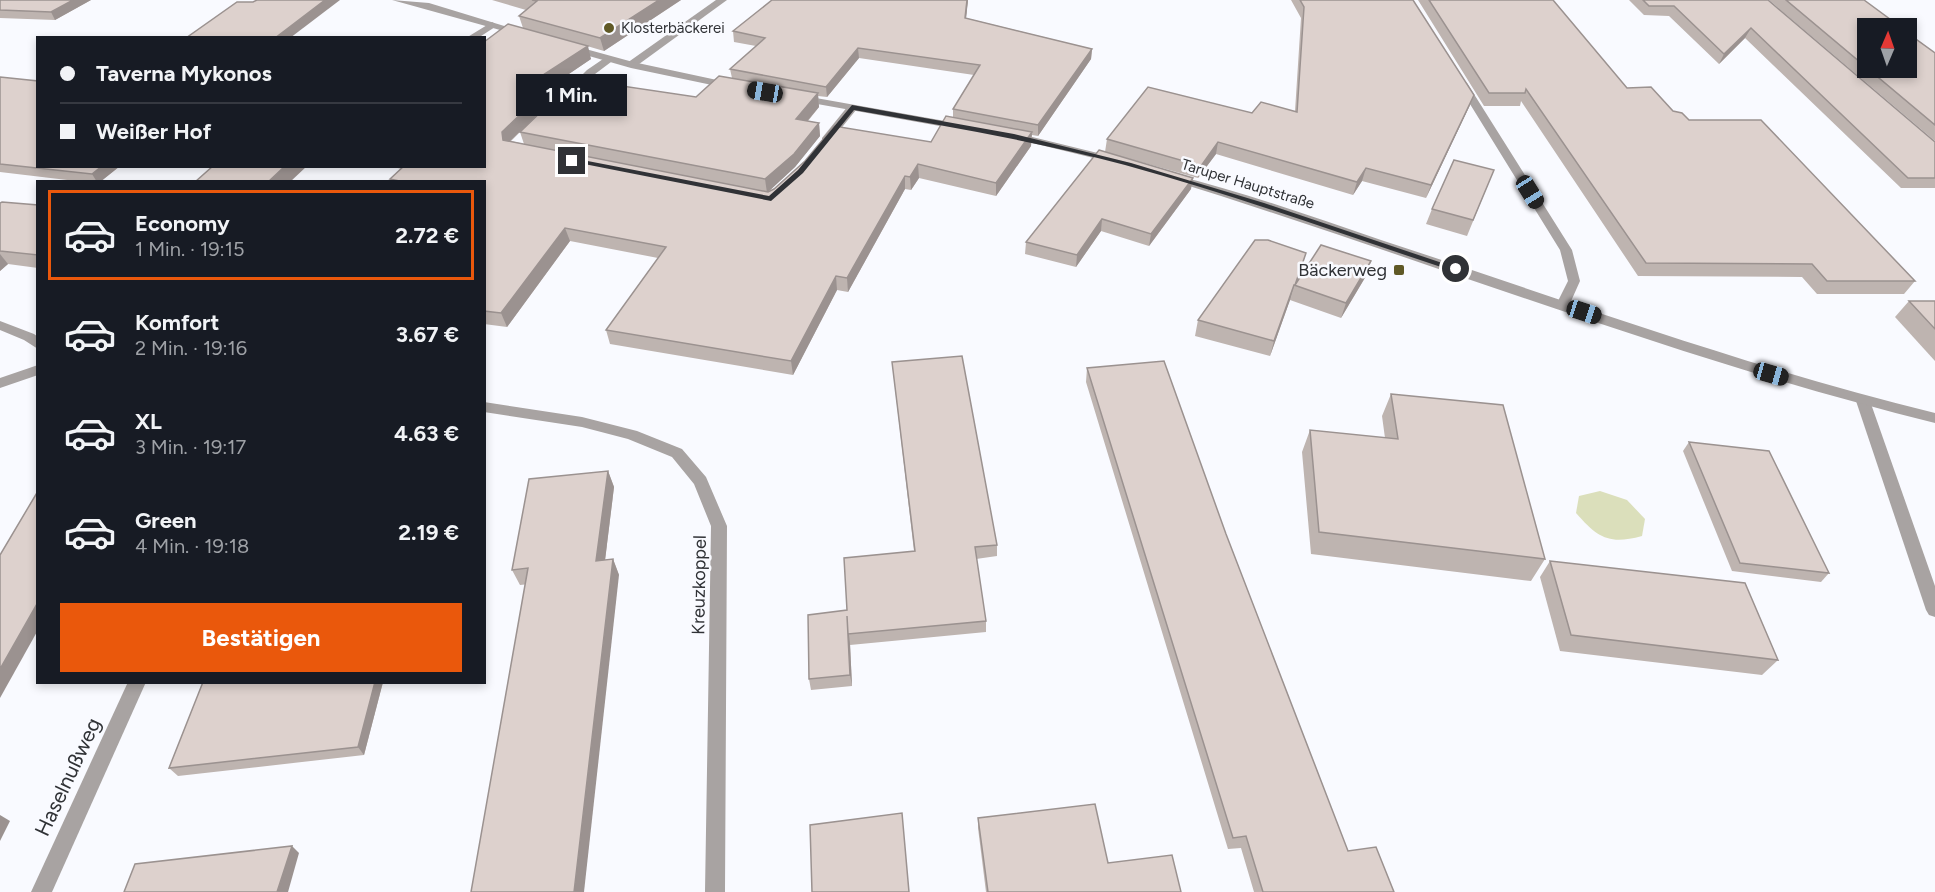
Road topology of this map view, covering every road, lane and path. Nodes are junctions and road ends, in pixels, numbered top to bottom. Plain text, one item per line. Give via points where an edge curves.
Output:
1 (397, 0) edge
2 (722, 0) edge
3 (492, 24) junction
4 (473, 36) edge
5 (530, 36) edge
6 (564, 46) edge
7 (610, 59) junction
8 (631, 65) junction
9 (1454, 70) edge
10 (744, 88) edge
11 (787, 96) edge
12 (557, 105) edge
13 (852, 108) junction
14 (971, 128) edge
15 (1003, 134) edge
16 (820, 148) edge
17 (1128, 164) edge
18 (1162, 174) edge
19 (1563, 305) junction
20 (0, 325) edge
21 (36, 343) edge
22 (36, 371) edge
23 (0, 383) edge
24 (1863, 401) junction
25 (486, 407) edge
26 (1935, 418) edge
27 (1935, 610) edge
28 (135, 684) edge
29 (41, 892) edge
30 (715, 892) edge

1 - 3 street
2 - 8 street
3 - 4 street
3 - 5 street
6 - 7 street
7 - 8 street
7 - 12 street
8 - 10 street
9 - 19 street via 1566,250 1574,281
11 - 13 street
13 - 14 street
13 - 16 street
15 - 17 street
18 - 19 street, Taruper Hauptstraße
19 - 24 street, Taruper Hauptstraße
20 - 21 street
22 - 23 street
24 - 26 street, Taruper Hauptstraße
24 - 27 street
25 - 30 street, Kreuzkoppel via 582,422 632,435 677,453 701,482 719,526
28 - 29 street, Haselnußweg

